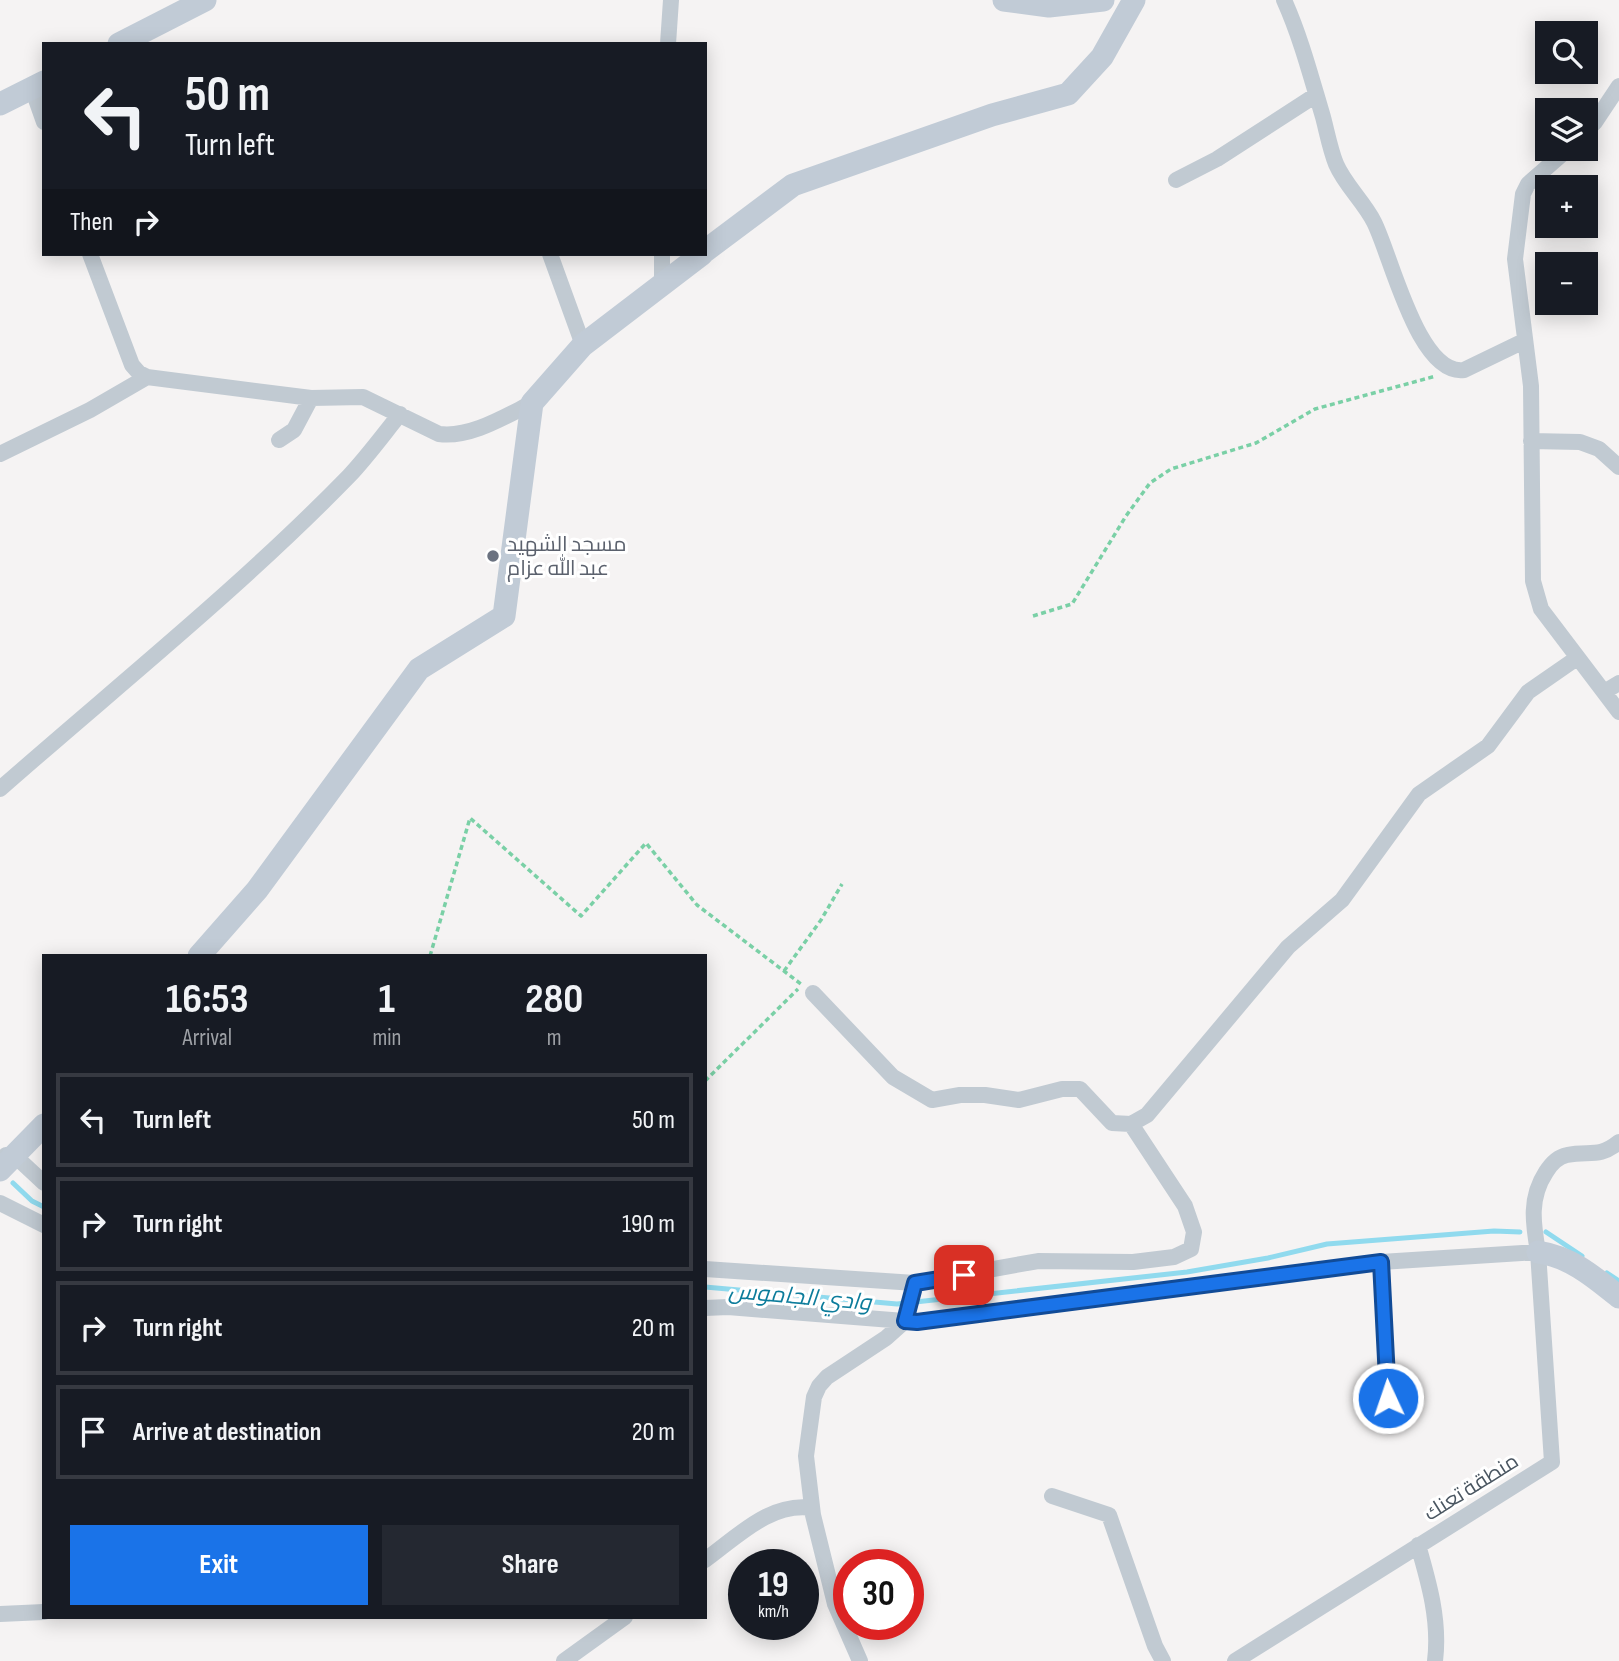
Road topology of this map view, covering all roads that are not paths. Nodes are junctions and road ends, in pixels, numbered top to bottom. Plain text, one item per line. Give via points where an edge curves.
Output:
1 (205, 0) edge
2 (671, 0) edge
3 (1003, 0) edge
4 (1103, 0) edge
5 (1134, 0) edge
6 (1284, 0) edge
7 (123, 42) edge
8 (668, 42) edge
9 (38, 85) edge
10 (1619, 86) edge
11 (1316, 95) junction
12 (0, 104) edge
13 (42, 109) edge
14 (1598, 118) edge
15 (1554, 161) edge
16 (1176, 180) dead end
17 (707, 251) edge
18 (91, 256) edge
19 (551, 256) edge
20 (662, 256) edge
21 (700, 256) edge
22 (663, 284) junction
23 (1524, 341) junction
24 (583, 345) junction
25 (147, 377) junction
26 (311, 398) junction
27 (531, 403) junction
28 (400, 414) junction
29 (279, 440) dead end
30 (1531, 441) junction
31 (0, 454) edge
32 (1619, 467) edge
33 (1577, 658) junction
34 (1619, 683) edge
35 (1604, 692) junction
36 (1619, 712) edge
37 (0, 789) edge
38 (201, 954) edge
39 (813, 993) dead end
40 (1131, 1124) junction
41 (42, 1127) edge
42 (1619, 1142) edge
43 (5, 1160) edge
44 (42, 1182) edge
45 (0, 1203) edge
46 (42, 1224) edge
47 (1538, 1252) junction
48 (1381, 1262) junction
49 (707, 1269) edge
50 (915, 1283) junction
51 (1619, 1297) edge
52 (707, 1308) edge
53 (905, 1321) junction
54 (1389, 1426) dead end
55 (1052, 1496) dead end
56 (812, 1508) junction
57 (1418, 1545) junction
58 (708, 1555) edge
59 (42, 1612) edge
60 (0, 1614) edge
61 (622, 1619) edge
62 (564, 1661) edge
63 (860, 1661) edge
64 (1163, 1661) edge
65 (1235, 1661) edge
66 (1435, 1661) edge

1 - 7 street
2 - 8 street
3 - 4 street via 1049,6
5 - 17 street via 1102,57 1068,94 992,115 793,185
6 - 11 street
9 - 12 street
9 - 13 street
10 - 14 street
11 - 16 street
11 - 23 street via 1337,165 1375,223 1403,301 1433,355 1445,368 1464,370
15 - 23 street via 1523,194 1515,258
18 - 25 street via 132,365
19 - 24 street
20 - 22 street
21 - 22 street
22 - 24 street
23 - 30 street via 1531,386
24 - 27 street
25 - 26 street
25 - 31 street via 90,411
26 - 28 street via 363,397
26 - 29 street via 293,430
27 - 28 street via 452,436
27 - 38 street via 504,617 419,669 257,890
28 - 37 street via 351,474 298,526
30 - 32 street via 1580,442 1599,450
30 - 33 street via 1536,595
33 - 35 street
33 - 40 street via 1528,692 1488,747 1419,794 1342,900 1288,947 1169,1092
34 - 35 street
35 - 36 street
39 - 40 street via 893,1077 932,1100 985,1094 1018,1100 1080,1089 1112,1123
40 - 50 street via 1185,1206 1194,1232 1191,1249 1174,1258 1038,1261
41 - 43 street
42 - 47 street via 1604,1152 1571,1154 1551,1164 1535,1188
43 - 44 street
45 - 46 street
47 - 48 street
47 - 51 street via 1577,1264
47 - 57 street, منطقة تعنك via 1552,1462
48 - 53 street
48 - 54 street
49 - 50 street
50 - 53 street
52 - 53 street
53 - 56 street via 818,1386 806,1456
55 - 64 street via 1109,1515
56 - 58 street via 770,1513
56 - 63 street via 835,1604
57 - 65 street, منطقة تعنك
57 - 66 street via 1434,1602
59 - 60 street
61 - 62 street

